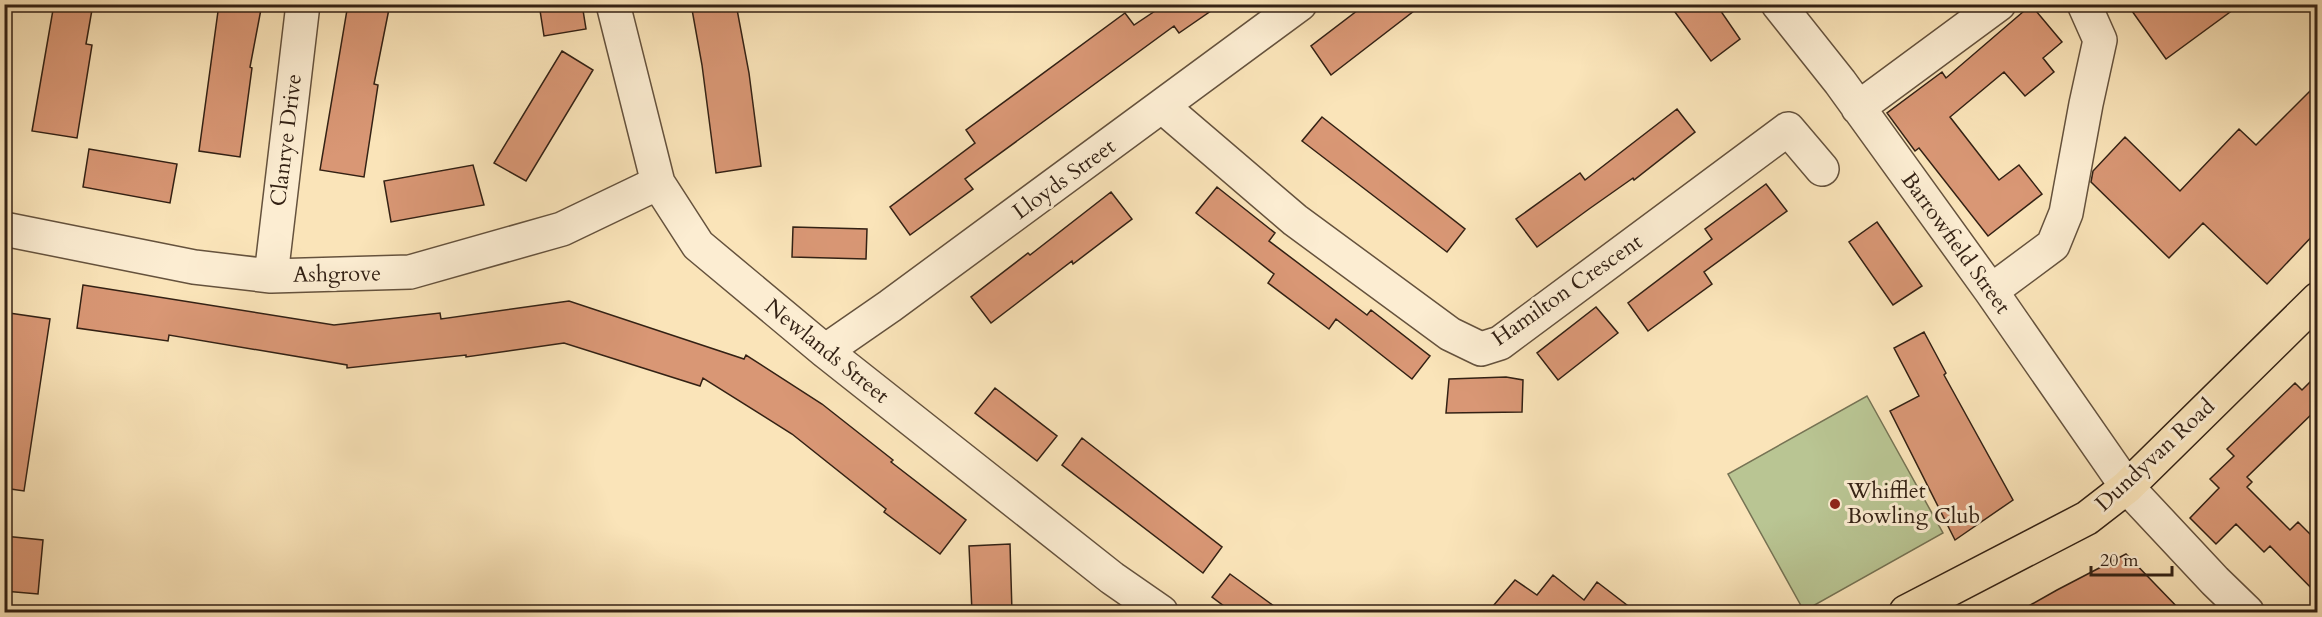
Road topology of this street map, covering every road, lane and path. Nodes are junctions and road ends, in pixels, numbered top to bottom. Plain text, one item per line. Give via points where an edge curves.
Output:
1 (303, 4) edge
2 (613, 4) edge
3 (1300, 4) edge
4 (1778, 4) edge
5 (1999, 4) edge
6 (2085, 4) edge
7 (1163, 107) junction
8 (1858, 108) junction
9 (1822, 169) dead end
10 (658, 183) junction
11 (4, 229) edge
12 (271, 276) junction
13 (1991, 291) junction
14 (2318, 299) edge
15 (825, 351) junction
16 (2127, 487) junction
17 (1142, 608) edge
18 (1906, 612) edge
19 (2247, 612) edge

1 - 12 street, Clanrye Drive
2 - 10 street, Newlands Street
3 - 7 street, Lloyds Street
4 - 8 street, Barrowfield Street
5 - 8 street
6 - 13 street via 2100,40 2066,213 2053,245
7 - 9 street, Hamilton Crescent via 1295,220 1450,334 1480,349 1500,343 1788,129
7 - 15 street, Lloyds Street
8 - 13 street, Barrowfield Street
10 - 12 street, Ashgrove via 562,229 410,272
10 - 15 street, Newlands Street via 698,245
11 - 12 street, Ashgrove via 194,267
13 - 16 street, Barrowfield Street
14 - 16 main road, Dundyvan Road
15 - 17 street, Newlands Street via 1112,578
16 - 18 main road, Dundyvan Road via 2087,518
16 - 19 street, Barrowfield Street

